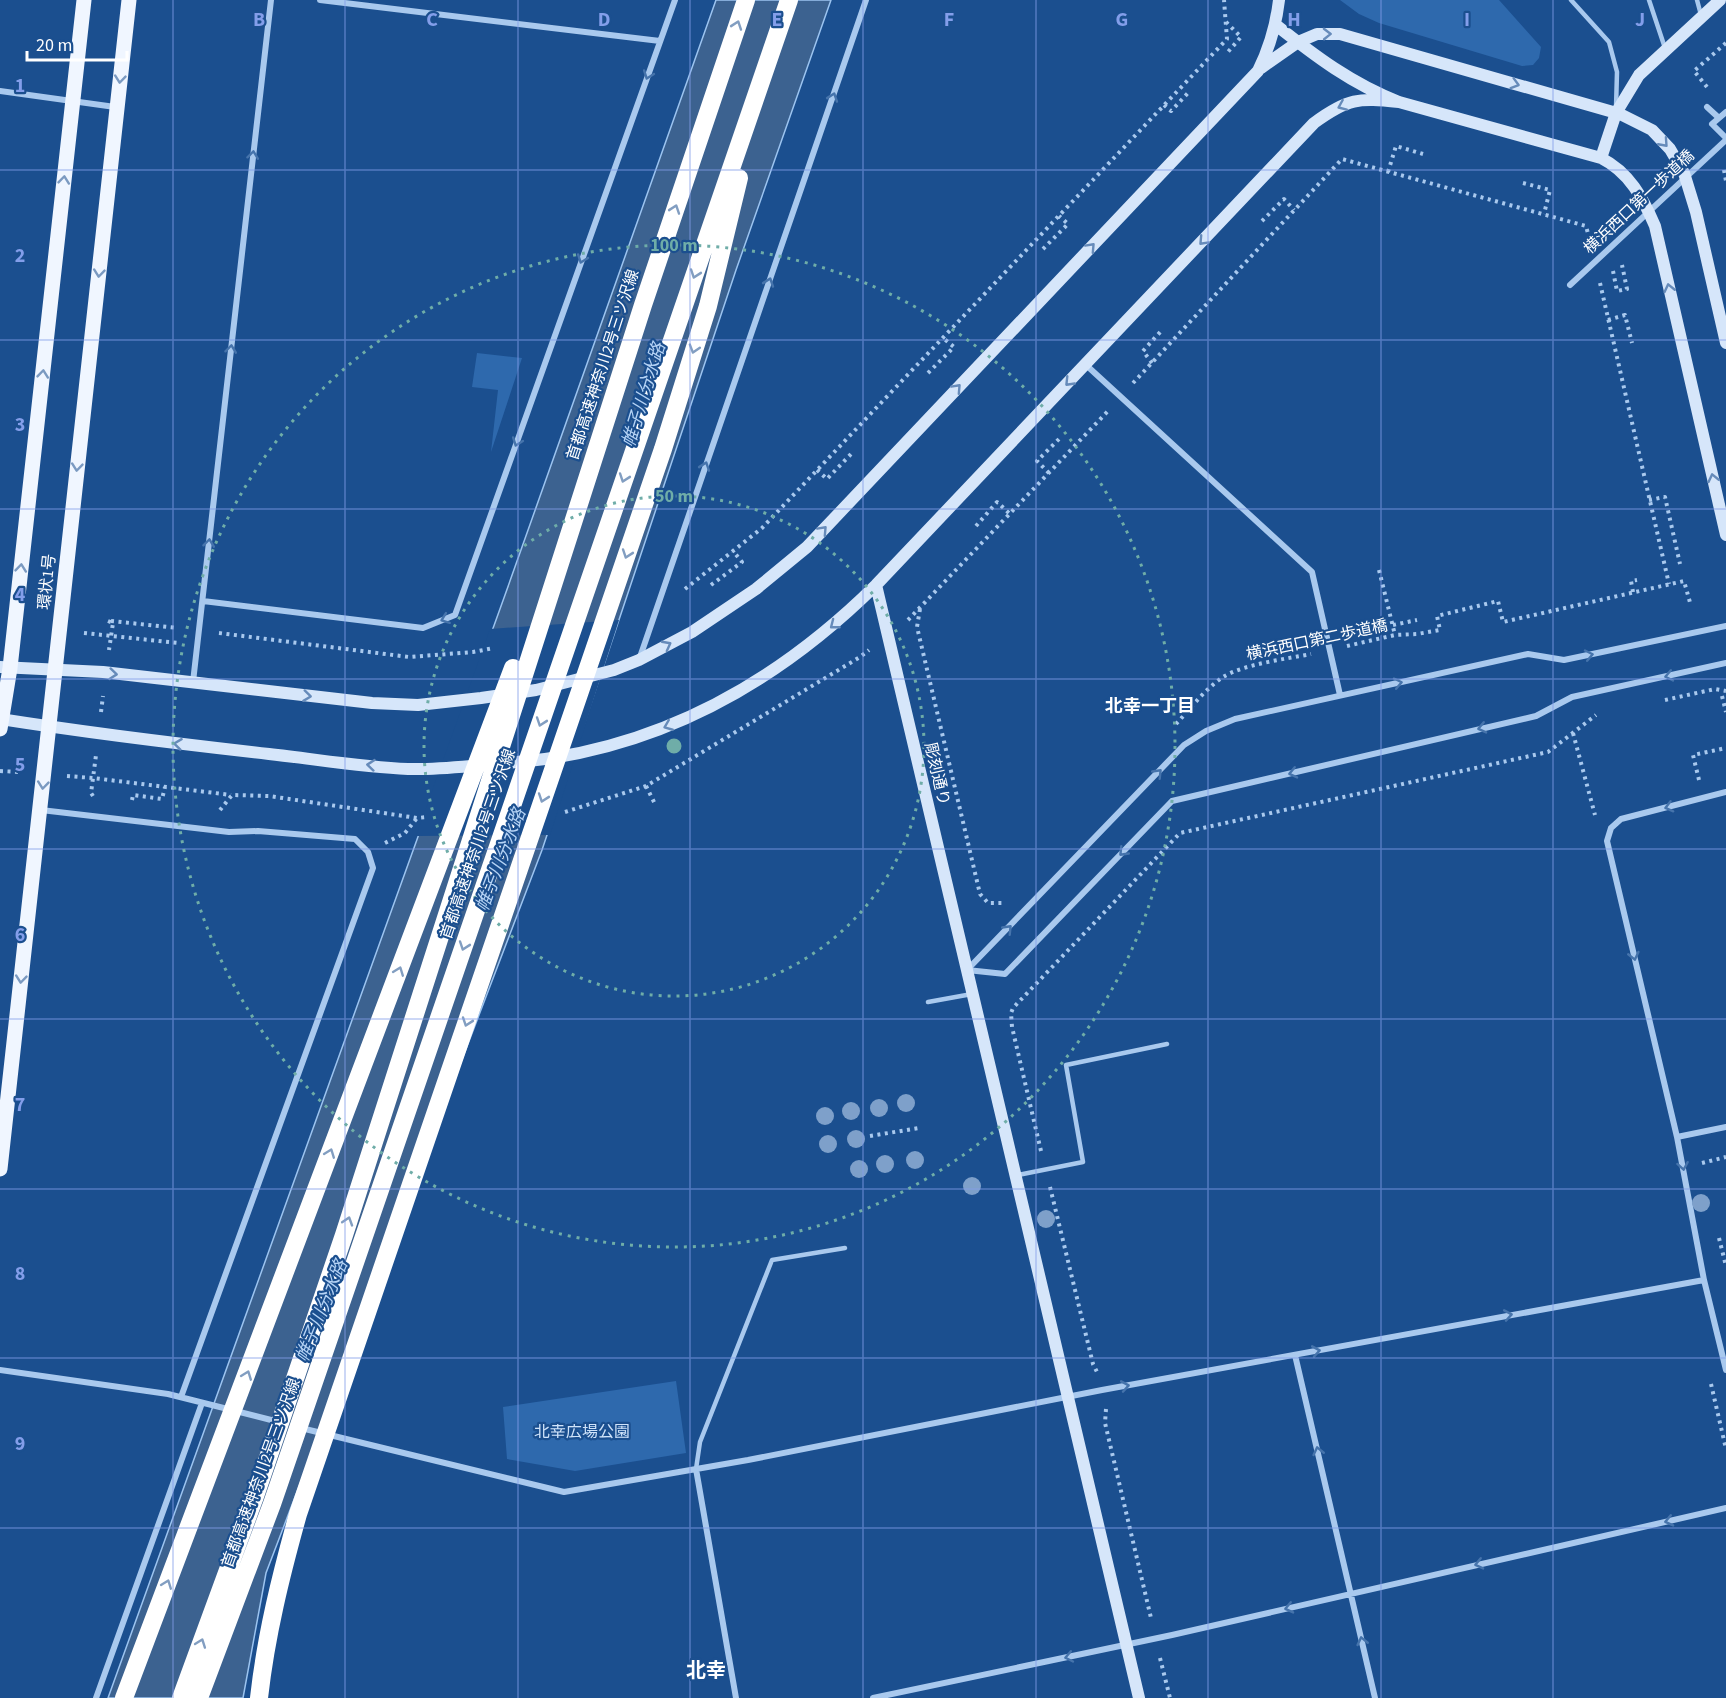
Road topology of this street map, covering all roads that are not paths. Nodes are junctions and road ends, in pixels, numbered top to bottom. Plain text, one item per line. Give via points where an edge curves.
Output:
1 (84, 0) edge
2 (129, 0) edge
3 (271, 0) edge
4 (320, 0) edge
5 (675, 0) edge
6 (746, 0) edge
7 (789, 0) edge
8 (866, 0) edge
9 (1279, 0) edge
10 (1571, 0) edge
11 (1649, 0) edge
12 (1697, 0) edge
13 (1720, 0) edge
14 (1702, 17) junction
15 (1276, 25) junction
16 (660, 41) junction
17 (1298, 42) junction
18 (1665, 50) junction
19 (767, 69) junction
20 (1258, 71) junction
21 (0, 91) edge
22 (73, 101) junction
23 (1399, 102) junction
24 (1707, 106) dead end
25 (117, 108) junction
26 (1726, 112) edge
27 (1616, 113) junction
28 (1719, 118) junction
29 (1726, 139) edge
30 (1600, 158) junction
31 (1570, 285) dead end
32 (643, 305) junction
33 (1726, 343) edge
34 (1086, 365) junction
35 (1726, 535) edge
36 (876, 585) junction
37 (202, 601) junction
38 (1726, 626) edge
39 (639, 660) junction
40 (1726, 663) edge
41 (5, 667) edge
42 (55, 670) junction
43 (193, 682) junction
44 (1340, 695) junction
45 (0, 722) edge
46 (49, 727) junction
47 (1726, 792) edge
48 (40, 810) junction
49 (967, 970) junction
50 (972, 994) junction
51 (928, 1002) dead end
52 (1167, 1044) dead end
53 (1726, 1127) edge
54 (1677, 1137) junction
55 (0, 1168) edge
56 (1015, 1175) junction
57 (845, 1248) dead end
58 (1704, 1280) junction
59 (1295, 1355) junction
60 (0, 1370) edge
61 (1726, 1370) edge
62 (1067, 1397) junction
63 (181, 1398) junction
64 (202, 1403) junction
65 (696, 1469) junction
66 (1726, 1508) edge
67 (1351, 1594) junction
68 (1126, 1646) junction
69 (96, 1698) edge
70 (123, 1698) edge
71 (181, 1698) edge
72 (199, 1698) edge
73 (259, 1698) edge
74 (736, 1698) edge
75 (873, 1698) edge
76 (1139, 1698) edge
77 (1375, 1698) edge

1 - 22 main road, 環状1号
2 -> 25 main road, 環状1号
37 -> 3 street
4 - 16 street
5 - 16 street
32 -> 6 highway, 首都高速神奈川2号三ツ沢線
7 - 19 highway, 首都高速神奈川2号三ツ沢線
39 -> 8 street
9 - 15 street
10 - 27 lane via 1609,42 1617,72
11 - 18 lane
12 - 14 lane
13 - 14 street
14 - 18 street
15 - 17 street
15 - 20 street
16 -> 37 street via 455,615 423,628
17 - 20 street
17 - 23 street via 1356,83
17 -> 27 street via 1317,34 1340,34
18 - 27 street via 1639,75
19 -> 72 highway, 首都高速神奈川2号三ツ沢線 via 272,1504
19 -> 73 highway via 708,306 663,449 298,1514 273,1608
39 -> 20 street via 692,632 807,547
21 - 22 street
22 - 25 street
41 -> 22 main road, 環状1号
23 - 30 street
23 -> 34 street via 1356,100 1335,108 1314,123
24 - 28 street, 横浜西口第一歩道橋
25 -> 42 main road, 環状1号
26 - 28 street
27 - 30 street
27 -> 33 street via 1652,130 1670,149 1684,173
28 - 29 street, 横浜西口第一歩道橋 via 1712,124
29 - 31 street, 横浜西口第一歩道橋
35 -> 30 street via 1655,226 1635,188 1614,165
70 -> 32 highway via 504,694
71 -> 32 highway, 首都高速神奈川2号三ツ沢線 via 344,1235
34 -> 36 street
34 - 44 street via 1312,572
36 -> 46 street via 833,626 743,690 640,737 551,759 407,769
36 - 49 street, 彫刻通り
37 - 43 street
44 -> 38 street via 1528,654 1564,660
43 -> 39 street via 418,705 536,690
40 -> 49 street via 1572,697 1536,716 1172,801 1005,974
41 - 42 street
41 - 45 main road, 環状1号
42 -> 43 street
42 - 46 main road, 環状1号
49 -> 44 street via 1184,745 1235,719
45 - 46 street
46 -> 48 main road, 環状1号
47 -> 54 street via 1621,819 1611,828 1607,841
48 -> 55 main road, 環状1号
48 - 63 street via 229,832 356,839 368,852 373,868
49 - 50 street, 彫刻通り
50 - 51 lane
50 - 56 street, 彫刻通り
52 - 56 lane via 1066,1065 1083,1162
53 - 54 street
54 -> 58 street
56 - 62 street, 彫刻通り
57 - 65 lane via 772,1260 699,1442
59 -> 58 street
58 - 61 street
62 -> 59 street
67 -> 59 street
60 - 63 street
62 - 65 street
62 - 68 street, 彫刻通り
63 - 64 street
64 - 65 street via 564,1492
64 - 69 street
65 - 74 street
66 -> 67 street
67 -> 68 street
77 -> 67 street
68 -> 75 street
68 - 76 street, 彫刻通り

